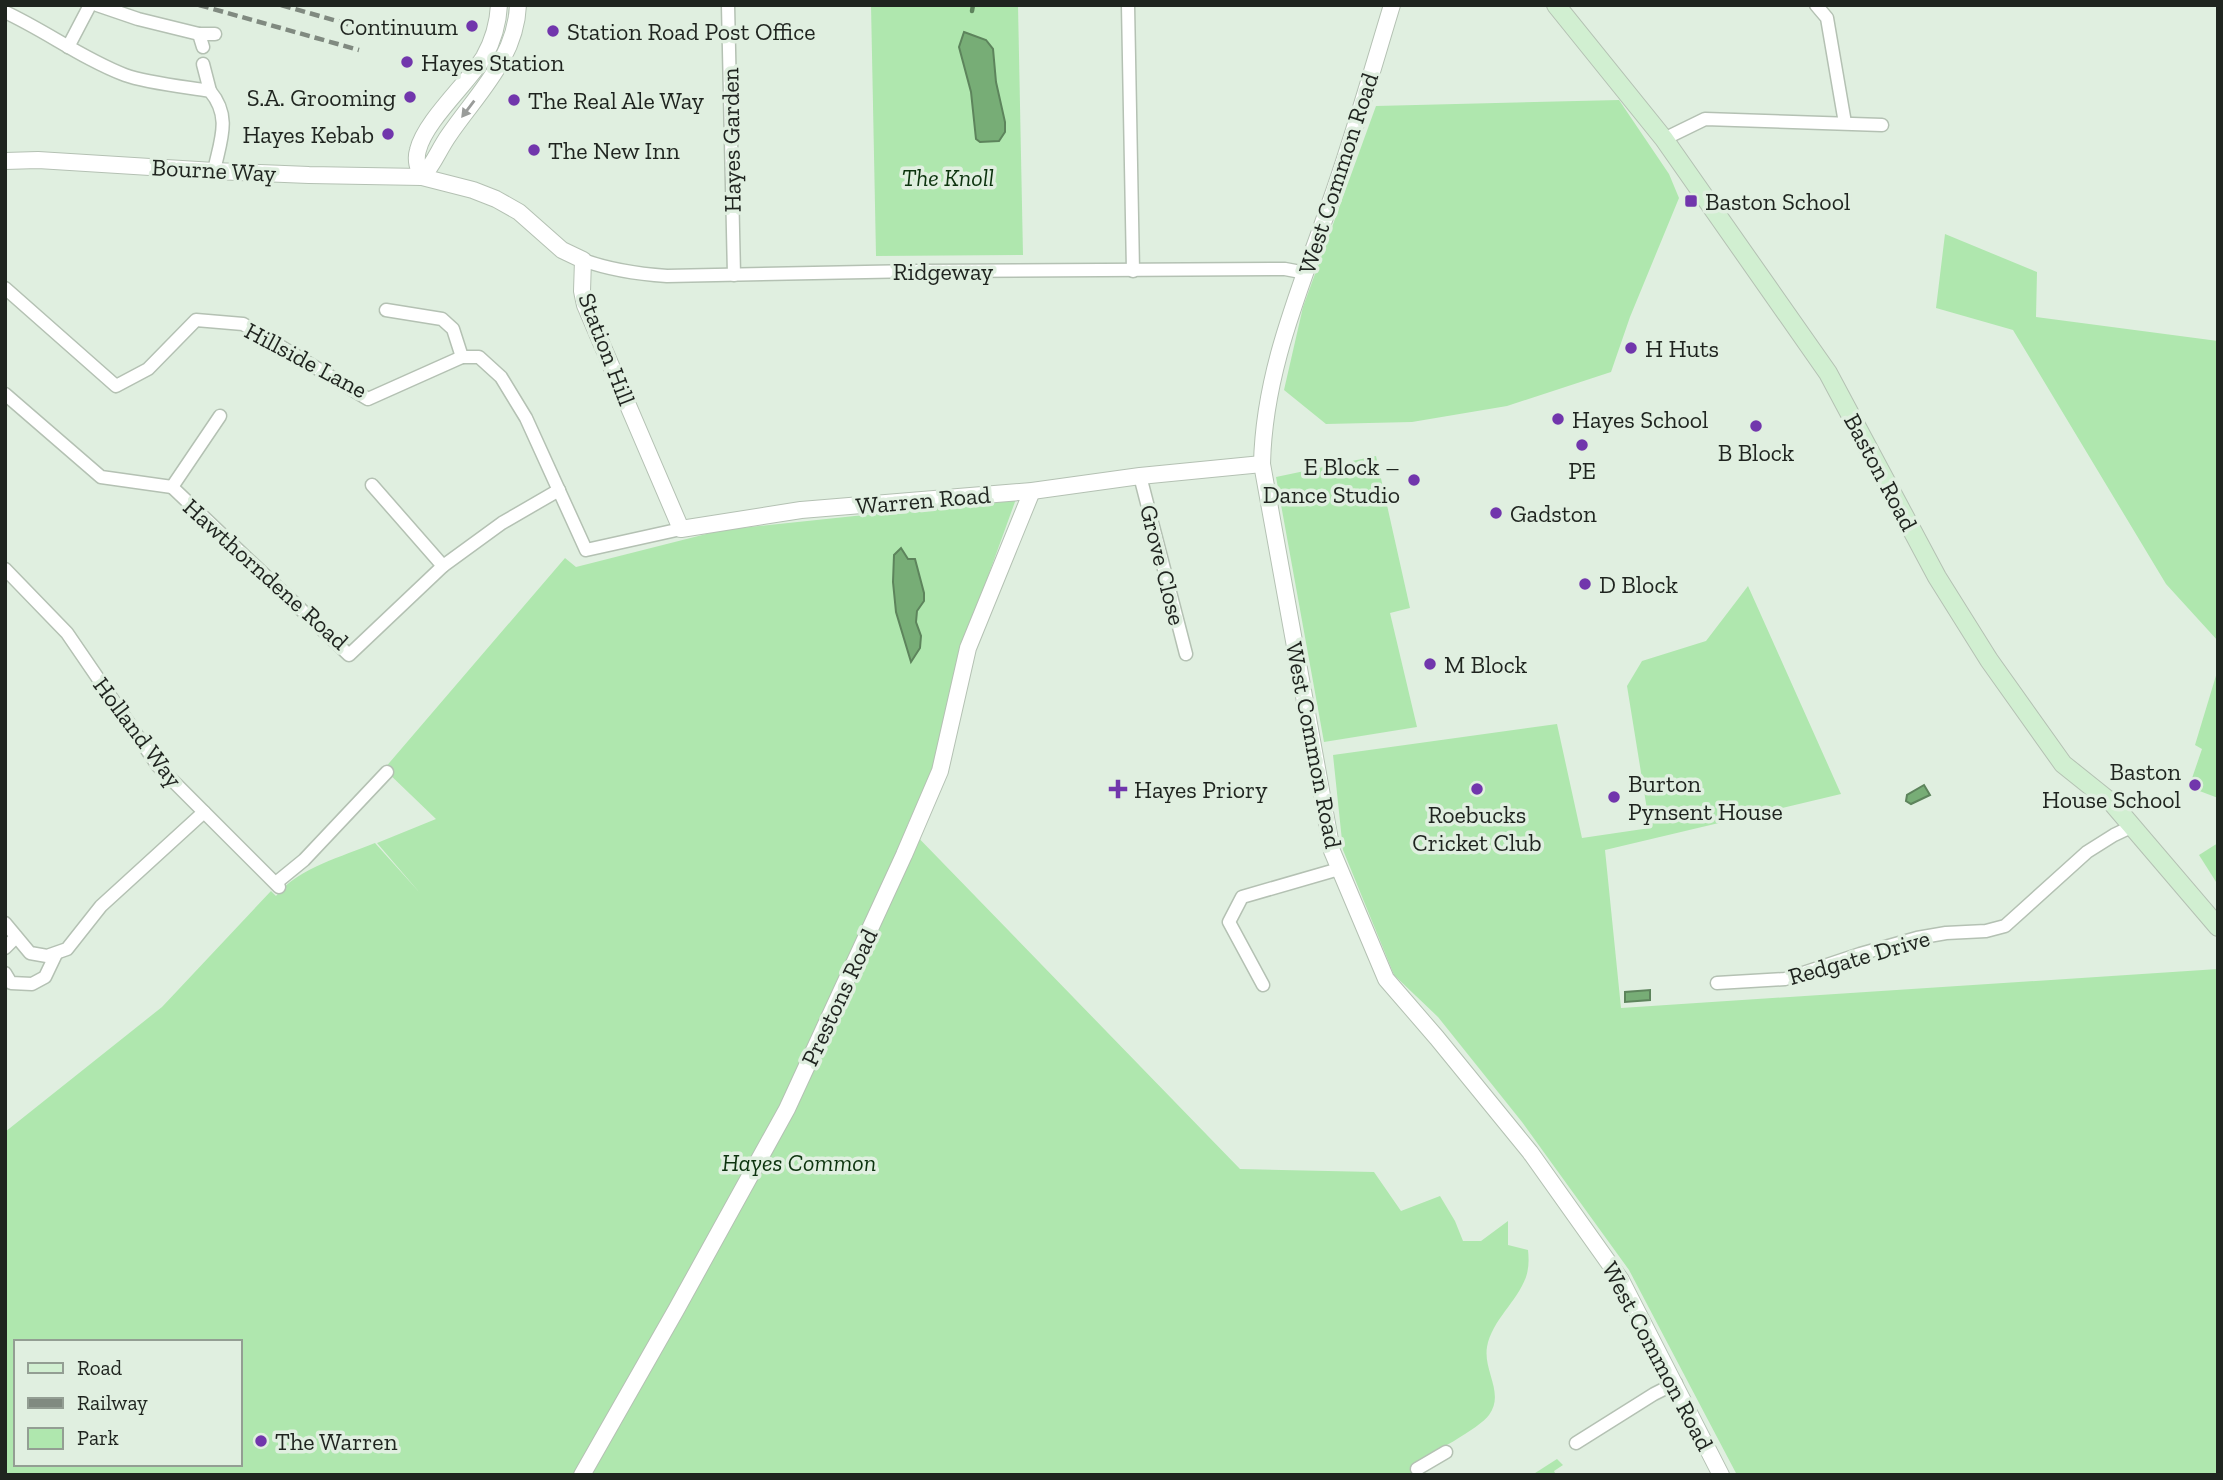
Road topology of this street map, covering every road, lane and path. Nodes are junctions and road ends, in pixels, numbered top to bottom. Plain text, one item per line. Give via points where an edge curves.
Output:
1 (90, 5) edge
2 (97, 5) edge
3 (499, 5) edge
4 (518, 5) edge
5 (728, 5) edge
6 (1128, 5) edge
7 (1392, 5) edge
8 (1556, 5) edge
9 (1816, 5) edge
10 (1832, 5) edge
11 (5, 12) edge
12 (1827, 18) junction
13 (199, 34) junction
14 (215, 34) dead end
15 (68, 47) junction
16 (203, 47) dead end
17 (203, 64) dead end
18 (211, 91) junction
19 (1844, 124) junction
20 (1882, 125) dead end
21 (1664, 139) junction
22 (5, 161) edge
23 (214, 171) junction
24 (422, 177) junction
25 (583, 260) junction
26 (1133, 271) junction
27 (1306, 273) junction
28 (734, 275) junction
29 (5, 288) edge
30 (386, 310) dead end
31 (462, 357) junction
32 (5, 394) edge
33 (220, 416) dead end
34 (1262, 464) junction
35 (1140, 477) junction
36 (372, 485) dead end
37 (172, 487) junction
38 (559, 490) junction
39 (1031, 491) junction
40 (681, 529) junction
41 (443, 566) junction
42 (5, 569) edge
43 (1186, 654) dead end
44 (387, 772) dead end
45 (204, 812) junction
46 (2133, 826) junction
47 (1339, 869) junction
48 (5, 923) edge
49 (2218, 927) edge
50 (16, 937) junction
51 (5, 948) edge
52 (56, 954) junction
53 (5, 973) edge
54 (1717, 983) dead end
55 (1263, 985) dead end
56 (1676, 1382) junction
57 (1576, 1443) dead end
58 (1446, 1452) dead end
59 (1417, 1469) dead end
60 (582, 1475) edge
61 (1721, 1475) edge

1 - 15 street
2 - 13 street
3 - 24 street via 484,57 420,144 417,161
4 -> 24 street via 515,27 500,64
5 - 28 street, Hayes Garden
6 - 26 street
7 - 27 street, West Common Road
8 - 21 main road, Baston Road
9 - 12 street
10 - 12 street
11 - 15 street
12 - 19 street
13 - 14 street
13 - 16 street
15 - 18 street via 127,76
17 - 18 street
18 - 23 street via 224,114
19 - 20 street
19 - 21 street via 1705,119
21 - 46 main road, Baston Road via 1828,373 1937,577 1989,660 2063,764
22 - 23 street, Bourne Way
23 - 24 street, Bourne Way
24 - 25 street, Station Hill via 496,199 519,212 562,250
25 - 28 street, Ridgeway via 639,274
25 - 40 street, Station Hill via 586,305
26 - 27 street, Ridgeway via 1285,269
26 - 28 street, Ridgeway
27 - 34 street, West Common Road via 1282,336 1263,432
29 - 31 street, Hillside Lane via 116,386 148,369 196,320 243,324 368,399
30 - 31 street via 442,319 453,330
31 - 38 street via 479,357 501,377 526,418
32 - 37 street via 101,477
33 - 37 street
34 - 35 street, Warren Road
34 - 47 street, West Common Road via 1332,851
35 - 39 street, Warren Road
35 - 43 street, Grove Close
36 - 41 street
37 - 41 street, Hawthorndene Road via 349,655
38 - 40 street, Warren Road via 586,550
38 - 41 street, Hawthorndene Road via 502,523
39 - 40 street, Warren Road via 801,510
39 - 60 street, Prestons Road via 968,648 940,771 904,855 787,1109
42 - 45 street, Holland Way via 66,633 158,766
44 - 45 street, Holland Way via 278,885
45 - 52 street
46 - 49 main road, Baston Road
46 - 54 street, Redgate Drive via 2087,852 2005,926 1917,938 1785,979
47 - 55 street via 1242,897 1228,922
47 - 56 street, West Common Road via 1386,979 1530,1152 1621,1280
48 - 50 street
50 - 51 street
50 - 52 street via 30,953
52 - 53 street via 45,977 32,984 11,983
56 - 57 street
56 - 61 street, West Common Road
58 - 59 street

